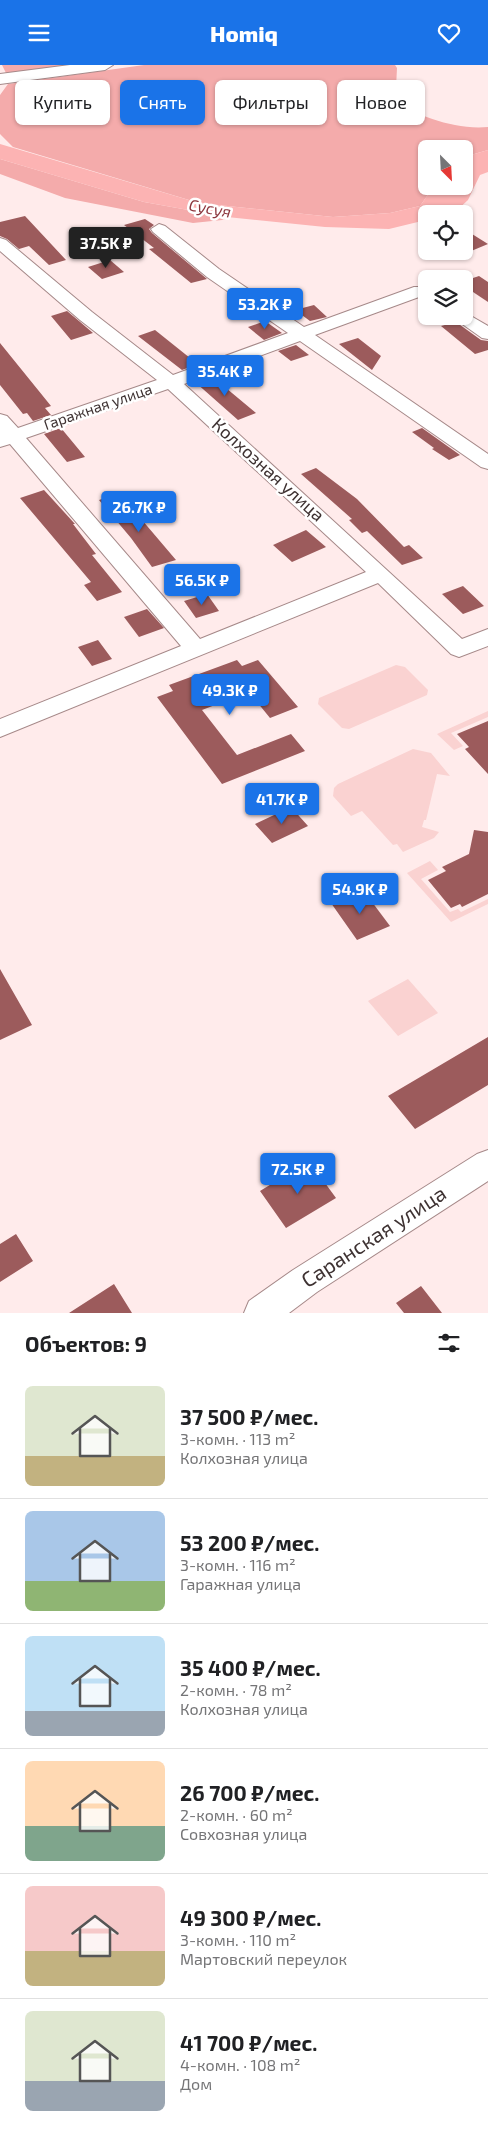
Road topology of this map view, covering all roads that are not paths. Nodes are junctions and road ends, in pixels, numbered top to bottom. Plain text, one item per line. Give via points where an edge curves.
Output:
1 (105, 65) edge
2 (0, 79) edge
3 (159, 229) dead end
4 (0, 243) edge
5 (418, 294) edge
6 (473, 324) edge
7 (300, 334) junction
8 (488, 334) edge
9 (171, 382) junction
10 (0, 419) edge
11 (7, 439) edge
12 (488, 463) edge
13 (381, 574) junction
14 (488, 637) edge
15 (196, 649) junction
16 (0, 728) edge
17 (488, 1164) edge
18 (260, 1313) edge

1 - 2 main road
3 - 7 street via 192,259
4 - 9 street, Колхозная улица
5 - 7 street, Гаражная улица
6 - 8 street
7 - 9 street, Гаражная улица
7 - 12 street
9 - 11 street, Гаражная улица
9 - 13 street, Колхозная улица
10 - 11 street
11 - 15 street
13 - 14 street, Колхозная улица via 459,649
13 - 15 street
15 - 16 street
17 - 18 street, Саранская улица

